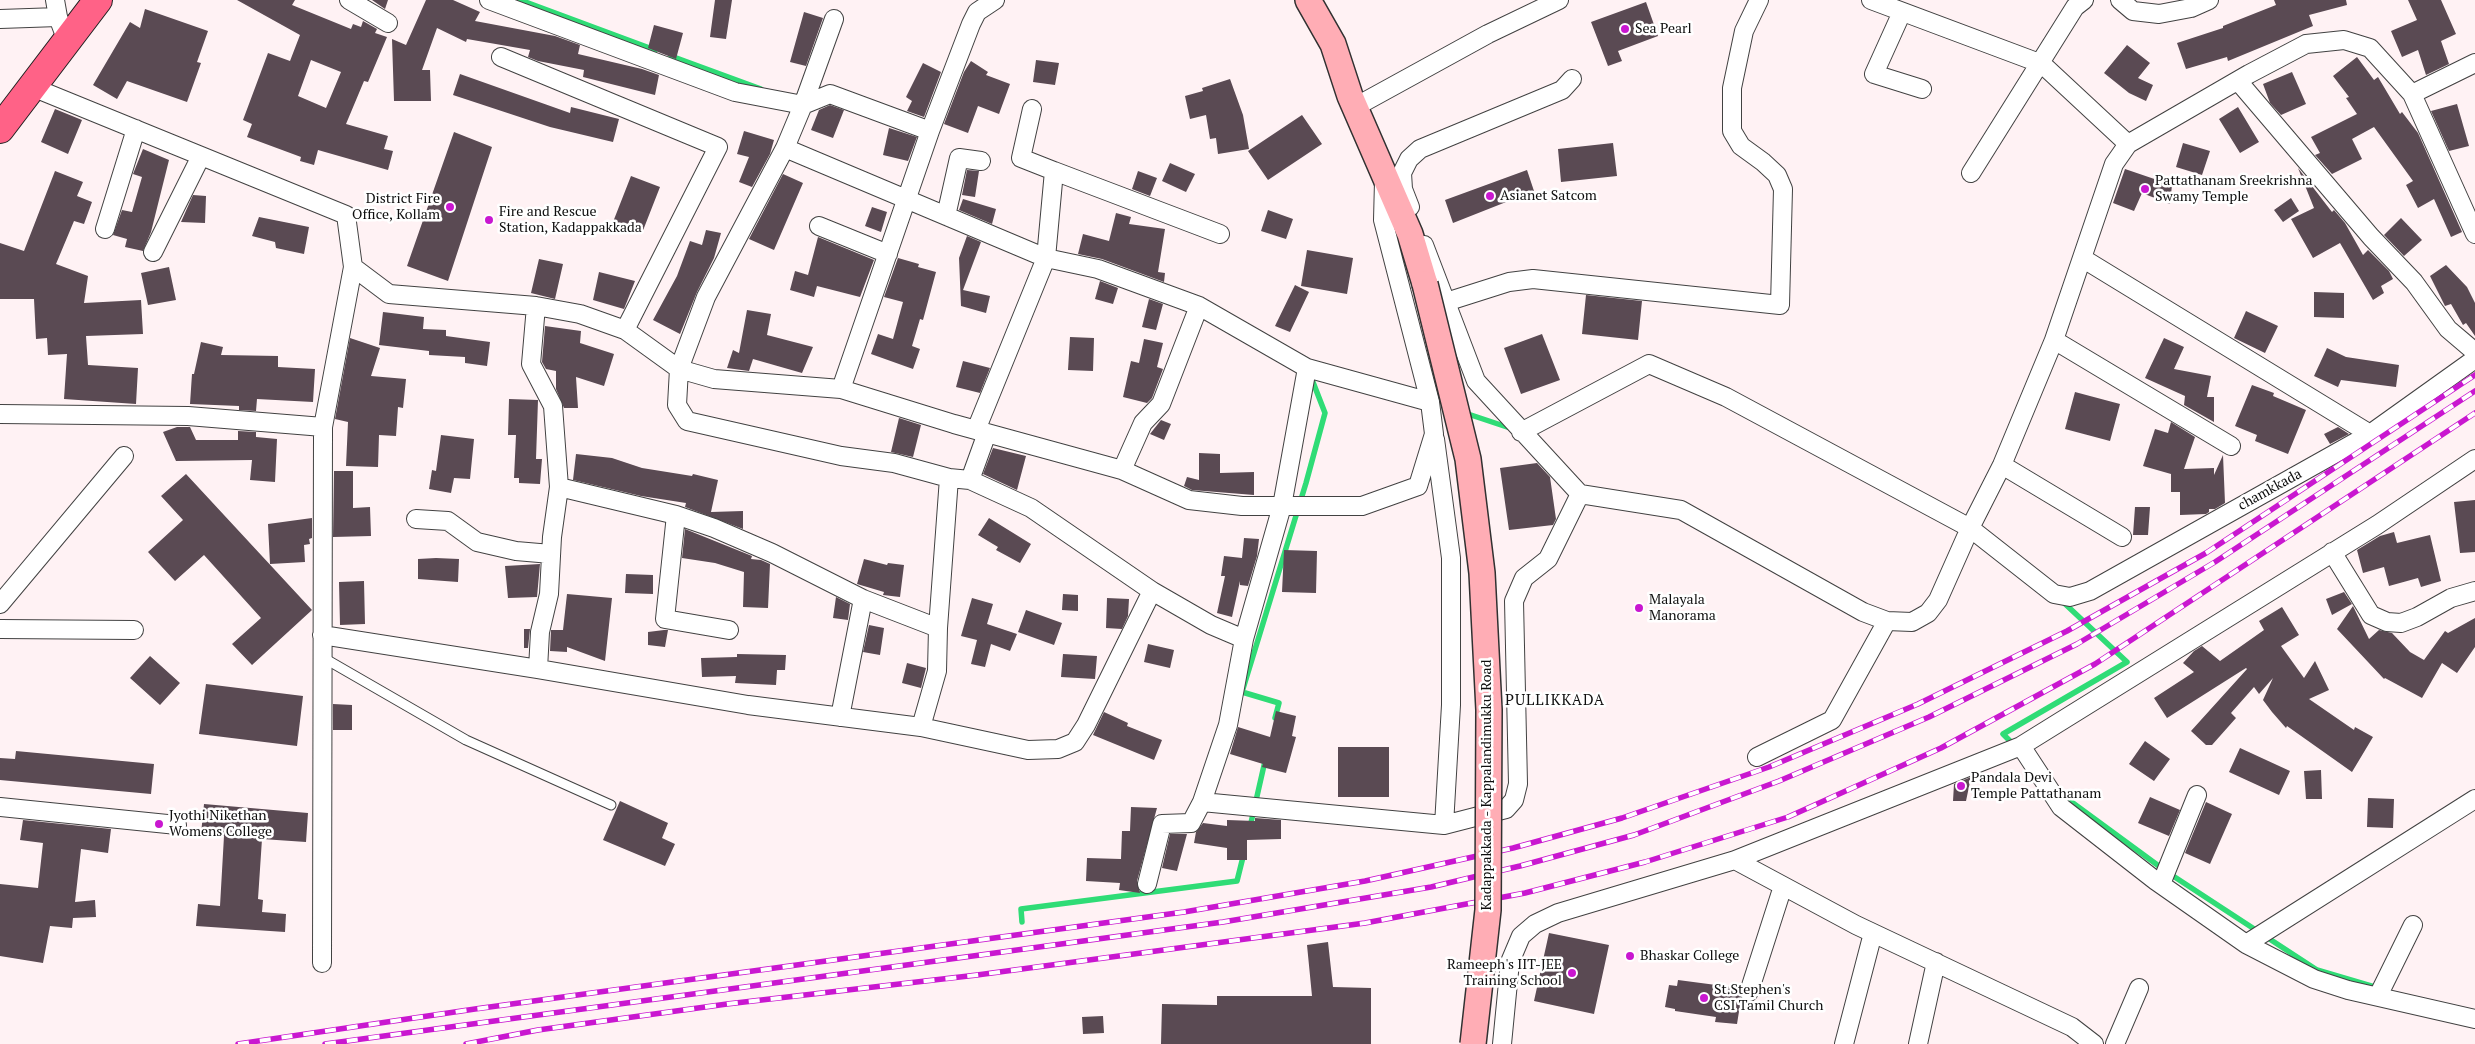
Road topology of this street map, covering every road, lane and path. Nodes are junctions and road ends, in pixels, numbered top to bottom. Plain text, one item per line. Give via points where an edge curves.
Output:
1 (98, 0) edge
2 (349, 0) edge
3 (489, 0) edge
4 (995, 0) edge
5 (1289, 0) edge
6 (1308, 0) edge
7 (1559, 0) edge
8 (1759, 0) edge
9 (1871, 0) edge
10 (2084, 0) edge
11 (2120, 0) edge
12 (2209, 0) edge
13 (1902, 12) junction
14 (834, 18) dead end
15 (0, 19) edge
16 (60, 19) edge
17 (388, 24) dead end
18 (501, 57) dead end
19 (2475, 63) edge
20 (2042, 64) junction
21 (1572, 79) dead end
22 (2238, 81) junction
23 (32, 86) junction
24 (1922, 89) dead end
25 (2412, 94) junction
26 (1352, 102) junction
27 (803, 105) junction
28 (1032, 109) dead end
29 (0, 129) edge
30 (136, 129) junction
31 (930, 131) junction
32 (2128, 144) junction
33 (785, 148) junction
34 (201, 156) junction
35 (981, 161) dead end
36 (1389, 167) junction
37 (1054, 171) junction
38 (1971, 173) dead end
39 (907, 198) junction
40 (946, 216) junction
41 (819, 226) dead end
42 (104, 229) dead end
43 (1220, 234) dead end
44 (2475, 234) edge
45 (153, 252) dead end
46 (888, 254) junction
47 (1046, 258) junction
48 (2082, 258) junction
49 (353, 267) junction
50 (1446, 302) junction
51 (536, 306) junction
52 (1199, 306) junction
53 (625, 330) junction
54 (2054, 340) junction
55 (2475, 352) edge
56 (2475, 359) edge
57 (1308, 368) junction
58 (679, 369) junction
59 (841, 389) junction
60 (1430, 402) junction
61 (0, 414) edge
62 (323, 427) junction
63 (982, 431) junction
64 (1521, 432) junction
65 (1434, 434) junction
66 (2370, 434) junction
67 (2231, 446) dead end
68 (124, 456) dead end
69 (2475, 459) edge
70 (2002, 465) junction
71 (1122, 470) junction
72 (949, 478) junction
73 (970, 480) junction
74 (559, 487) junction
75 (1580, 494) junction
76 (1282, 506) junction
77 (676, 515) junction
78 (416, 519) dead end
79 (1970, 528) junction
80 (2122, 537) dead end
81 (2332, 552) junction
82 (551, 554) junction
83 (1152, 591) junction
84 (2475, 591) edge
85 (863, 599) junction
86 (0, 604) edge
87 (1887, 621) junction
88 (938, 628) junction
89 (0, 629) edge
90 (134, 630) dead end
91 (729, 630) dead end
92 (322, 635) junction
93 (1244, 639) junction
94 (322, 657) junction
95 (538, 669) junction
96 (840, 717) junction
97 (921, 728) junction
98 (2021, 746) junction
99 (1757, 757) dead end
100 (2197, 795) dead end
101 (2475, 799) edge
102 (1202, 802) junction
103 (611, 806) dead end
104 (0, 807) edge
105 (177, 825) dead end
106 (1444, 825) junction
107 (1736, 860) junction
108 (1148, 884) dead end
109 (2161, 884) junction
110 (1783, 886) junction
111 (2413, 925) dead end
112 (1873, 933) junction
113 (2246, 944) junction
114 (1936, 962) junction
115 (322, 963) dead end
116 (2139, 988) dead end
117 (1749, 992) dead end
118 (2378, 996) junction
119 (2475, 1019) edge
120 (1473, 1044) edge
121 (1502, 1044) edge
122 (1844, 1044) edge
123 (1918, 1044) edge
124 (2094, 1044) edge
125 (2115, 1044) edge

1 - 16 main road
2 - 17 street
3 - 27 street via 735,92
4 - 31 street via 977,12
5 - 26 main road, Kadappakkada - Kappalandimukku Road
6 - 26 main road, Kadappakkada - Kappalandimukku Road via 1333,44
7 - 26 street
8 - 50 street via 1744,31 1732,88 1732,131 1741,146 1777,175 1783,189 1780,305 1533,279 1509,282
9 - 13 street
10 - 20 street via 2075,7
11 - 12 street via 2133,11 2159,14 2191,8
13 - 20 street
13 - 24 street via 1874,74
14 - 27 street
15 - 16 street
16 - 23 main road
18 - 53 street via 718,147
19 - 25 street
20 - 32 street
20 - 38 street
21 - 36 street via 1562,90 1420,149 1409,159
22 - 25 street via 2306,44 2344,40 2370,48
22 - 32 street
22 - 55 street via 2414,282 2448,329
23 - 29 main road
23 - 30 street
25 - 44 street
26 - 36 main road, Kadappakkada - Kappalandimukku Road
27 - 31 street via 830,94
27 - 33 street
28 - 37 street via 1022,158
30 - 34 street
30 - 42 street
31 - 39 street
32 - 48 street via 2114,164
33 - 39 street
33 - 58 street via 706,297
34 - 45 street
34 - 49 street via 346,215
35 - 40 street via 959,158
36 - 50 street via 1402,173 1403,189
36 - 60 street via 1383,220
36 - 120 main road, Kadappakkada - Kappalandimukku Road, bridge via 1425,284 1468,460 1482,572 1489,710 1488,910
37 - 43 street
37 - 47 street
39 - 40 street
39 - 46 street
40 - 47 street
41 - 46 street
46 - 59 street
47 - 52 street via 1098,268
47 - 63 street
48 - 54 street
48 - 66 street
49 - 51 street via 389,294
49 - 62 street
50 - 64 street via 1476,381
51 - 53 street via 580,314
51 - 74 street via 531,364 553,406
52 - 57 street
52 - 71 street via 1161,404 1144,423
53 - 58 street
54 - 67 street
54 - 70 street
56 - 66 street, chamkkada
57 - 60 street
57 - 76 street
58 - 59 street via 714,379
58 - 72 street via 677,406 687,421 841,456 894,463
59 - 63 street
60 - 65 street
61 - 62 street via 188,416
62 - 92 street
63 - 71 street
63 - 73 street
64 - 75 street
64 - 79 street via 1649,364 1726,397
65 - 76 street via 1418,486 1362,506
65 - 106 street via 1451,558 1451,706
66 - 79 street, chamkkada via 2090,591 2070,597 2054,594
68 - 86 street
69 - 81 street
70 - 79 street
70 - 80 street
71 - 76 street via 1189,500 1242,506
72 - 73 street
72 - 88 street
73 - 83 street via 1031,508
74 - 77 street
74 - 82 street
75 - 87 street via 1681,510 1863,612
75 - 106 street via 1548,558 1524,578 1514,601 1518,784 1514,800 1506,809
76 - 93 street
77 - 85 street via 772,553
77 - 91 street via 665,619
78 - 82 street via 448,521 477,542 516,551
79 - 87 street via 1938,600 1928,613 1912,622
81 - 84 street via 2371,615 2387,622 2401,623 2451,598
81 - 98 street
82 - 95 street via 549,594 540,632
83 - 93 street via 1211,625
83 - 97 street via 1075,742 1058,749 1028,750
85 - 88 street
85 - 96 street
87 - 99 street via 1832,720
88 - 97 street via 936,671
89 - 90 street
92 - 94 street
92 - 95 street
93 - 102 street via 1228,725
94 - 103 lane via 466,740
94 - 115 street
95 - 96 street via 748,705
96 - 97 street
98 - 107 street
98 - 109 street via 2061,807
100 - 109 street
101 - 113 street
102 - 106 street
102 - 108 street via 1191,824 1162,824
104 - 105 street
107 - 110 street
107 - 121 street via 1558,913 1535,924 1521,936 1510,962
109 - 113 street
110 - 112 street
110 - 117 street
111 - 118 street
112 - 114 street
112 - 122 street
113 - 118 street via 2314,979
114 - 123 street
114 - 124 street via 2072,1028
116 - 125 street
118 - 119 street

